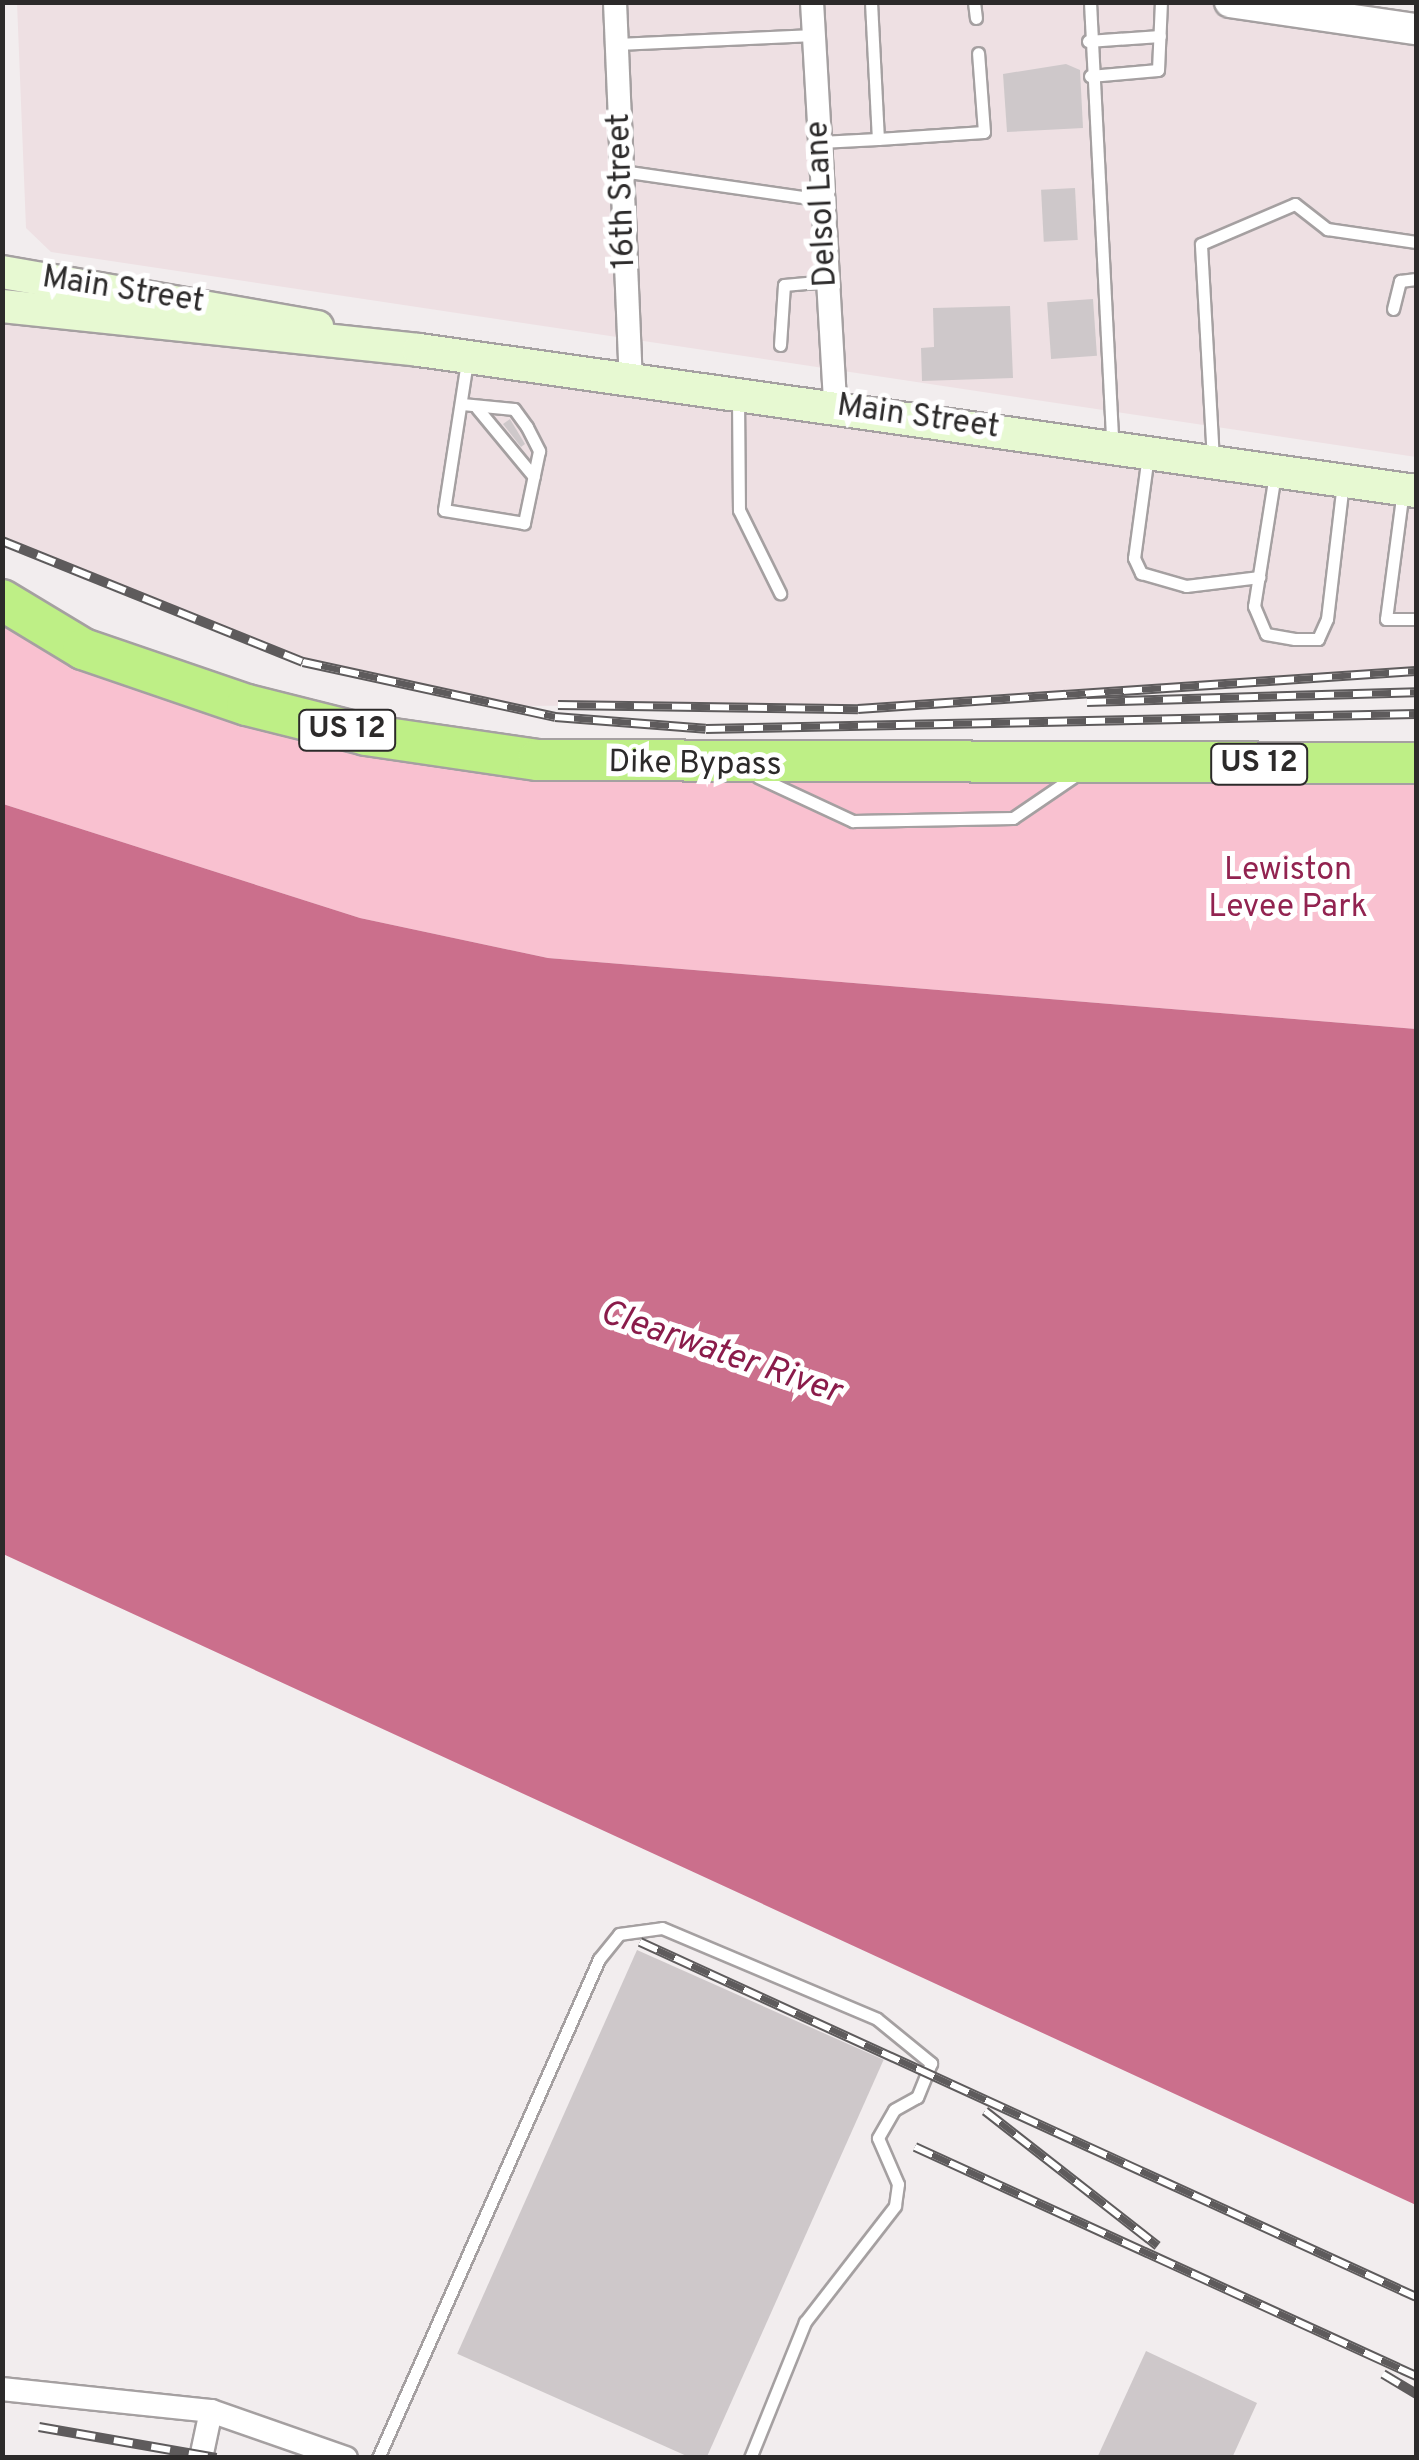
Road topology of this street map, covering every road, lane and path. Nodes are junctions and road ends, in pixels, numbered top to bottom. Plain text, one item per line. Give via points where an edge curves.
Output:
1 (615, 2) edge
2 (812, 2) edge
3 (870, 2) edge
4 (974, 2) edge
5 (1090, 2) edge
6 (1161, 2) edge
7 (1230, 2) edge
8 (976, 18) dead end
9 (1416, 29) edge
10 (814, 35) junction
11 (1160, 36) junction
12 (1088, 41) junction
13 (616, 44) junction
14 (978, 53) dead end
15 (1090, 76) junction
16 (878, 139) junction
17 (820, 142) junction
18 (622, 171) junction
19 (823, 200) junction
20 (1416, 242) edge
21 (2, 272) edge
22 (1416, 280) edge
23 (828, 281) junction
24 (2, 306) edge
25 (1394, 309) dead end
26 (780, 346) dead end
27 (419, 350) junction
28 (468, 356) junction
29 (631, 380) junction
30 (738, 393) junction
31 (462, 404) junction
32 (835, 406) junction
33 (477, 408) junction
34 (1112, 446) junction
35 (1149, 451) junction
36 (1213, 461) junction
37 (1275, 470) junction
38 (534, 477) junction
39 (1344, 480) junction
40 (1410, 490) edge
41 (1259, 576) junction
42 (780, 592) dead end
43 (2, 600) edge
44 (1416, 619) edge
45 (1101, 764) junction
46 (1416, 764) edge
47 (716, 767) junction
48 (2, 2390) edge
49 (212, 2410) junction
50 (201, 2458) edge
51 (346, 2458) edge
52 (378, 2458) edge
53 (750, 2458) edge

1 - 13 street, 16th Street
2 - 10 street, Delsol Lane
3 - 16 lane
4 - 8 lane
5 - 12 lane
6 - 11 lane
7 - 9 street
10 - 13 lane
10 - 17 street, Delsol Lane
11 - 12 lane
11 - 15 lane via 1158,70
12 - 15 lane
13 - 18 street, 16th Street
14 - 16 lane via 984,132
15 - 34 lane
16 - 17 lane
17 - 19 street, Delsol Lane
18 - 19 lane
18 - 29 street, 16th Street
19 - 23 street, Delsol Lane
20 - 36 lane via 1327,229 1296,204 1202,244
21 - 27 main road, Main Street
22 - 25 lane via 1400,281
23 - 26 lane via 784,285
23 - 32 street, Delsol Lane
24 - 27 main road, Main Street
27 - 28 main road, Main Street
28 - 29 main road, Main Street
28 - 31 lane
29 - 30 main road, Main Street
30 - 32 main road, Main Street
30 - 42 lane via 738,510
31 - 33 lane
31 - 38 lane via 444,510 524,523
32 - 34 main road, Main Street
33 - 38 lane
33 - 38 lane via 514,409 540,451
34 - 35 main road, Main Street
35 - 36 main road, Main Street
35 - 41 lane via 1134,558 1141,573 1186,586
36 - 37 main road, Main Street
37 - 39 main road, Main Street
37 - 41 lane
39 - 40 main road, Main Street
39 - 41 lane via 1318,638 1266,634 1254,606
40 - 44 lane via 1386,619
43 - 47 highway, Dike Bypass / US 12 via 84,649 327,726 538,760
45 - 46 highway, Dike Bypass / US 12
45 - 47 highway, Dike Bypass / US 12
45 - 47 lane via 1013,818 853,821
48 - 49 street
49 - 50 street
49 - 51 street
52 - 53 lane via 599,1960 620,1934 662,1928 877,2019 931,2063 917,2097 894,2110 878,2138 898,2184 895,2206 805,2322

